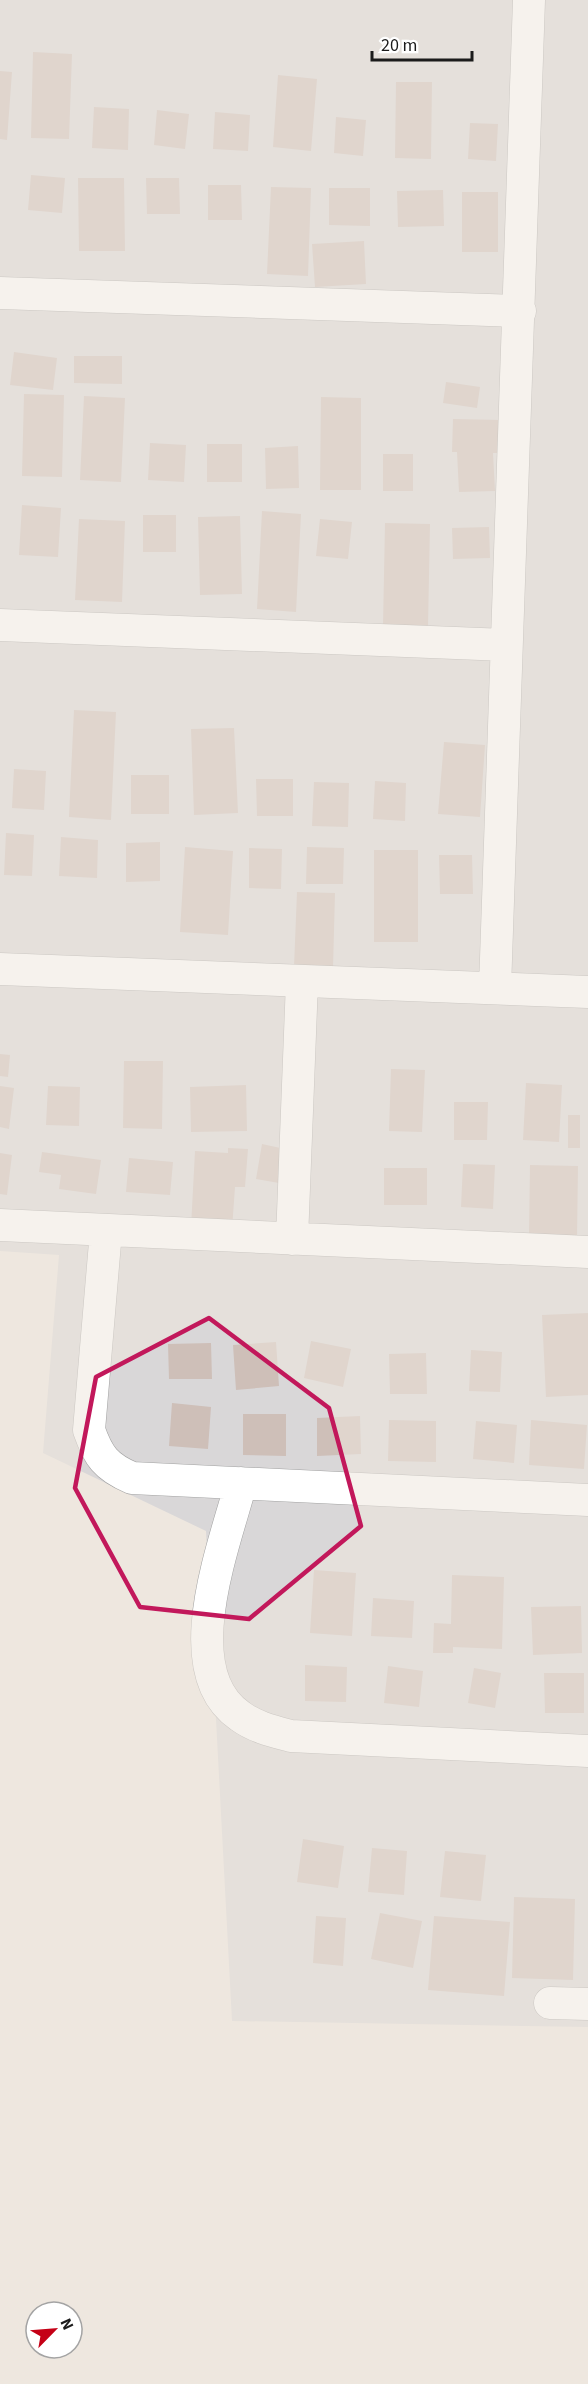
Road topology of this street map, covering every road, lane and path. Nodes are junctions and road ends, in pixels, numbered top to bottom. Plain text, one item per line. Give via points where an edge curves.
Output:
1 (529, 0) edge
2 (0, 293) edge
3 (520, 311) junction
4 (0, 624) edge
5 (506, 645) junction
6 (0, 969) edge
7 (302, 982) junction
8 (495, 988) junction
9 (588, 992) edge
10 (0, 1224) edge
11 (106, 1231) junction
12 (292, 1239) junction
13 (588, 1252) edge
14 (241, 1483) junction
15 (588, 1500) edge
16 (588, 1751) edge
17 (550, 2003) dead end
18 (588, 2004) edge

1 - 3 street
2 - 3 street
3 - 5 street
4 - 5 street
5 - 8 street
6 - 7 street
7 - 8 street
7 - 12 street
8 - 9 street
10 - 11 street
11 - 12 street
11 - 14 street via 89,1430 94,1445 113,1470 132,1478
12 - 13 street
14 - 15 street
14 - 16 street via 209,1602 206,1637 213,1680 237,1715 258,1727 291,1736
17 - 18 street

